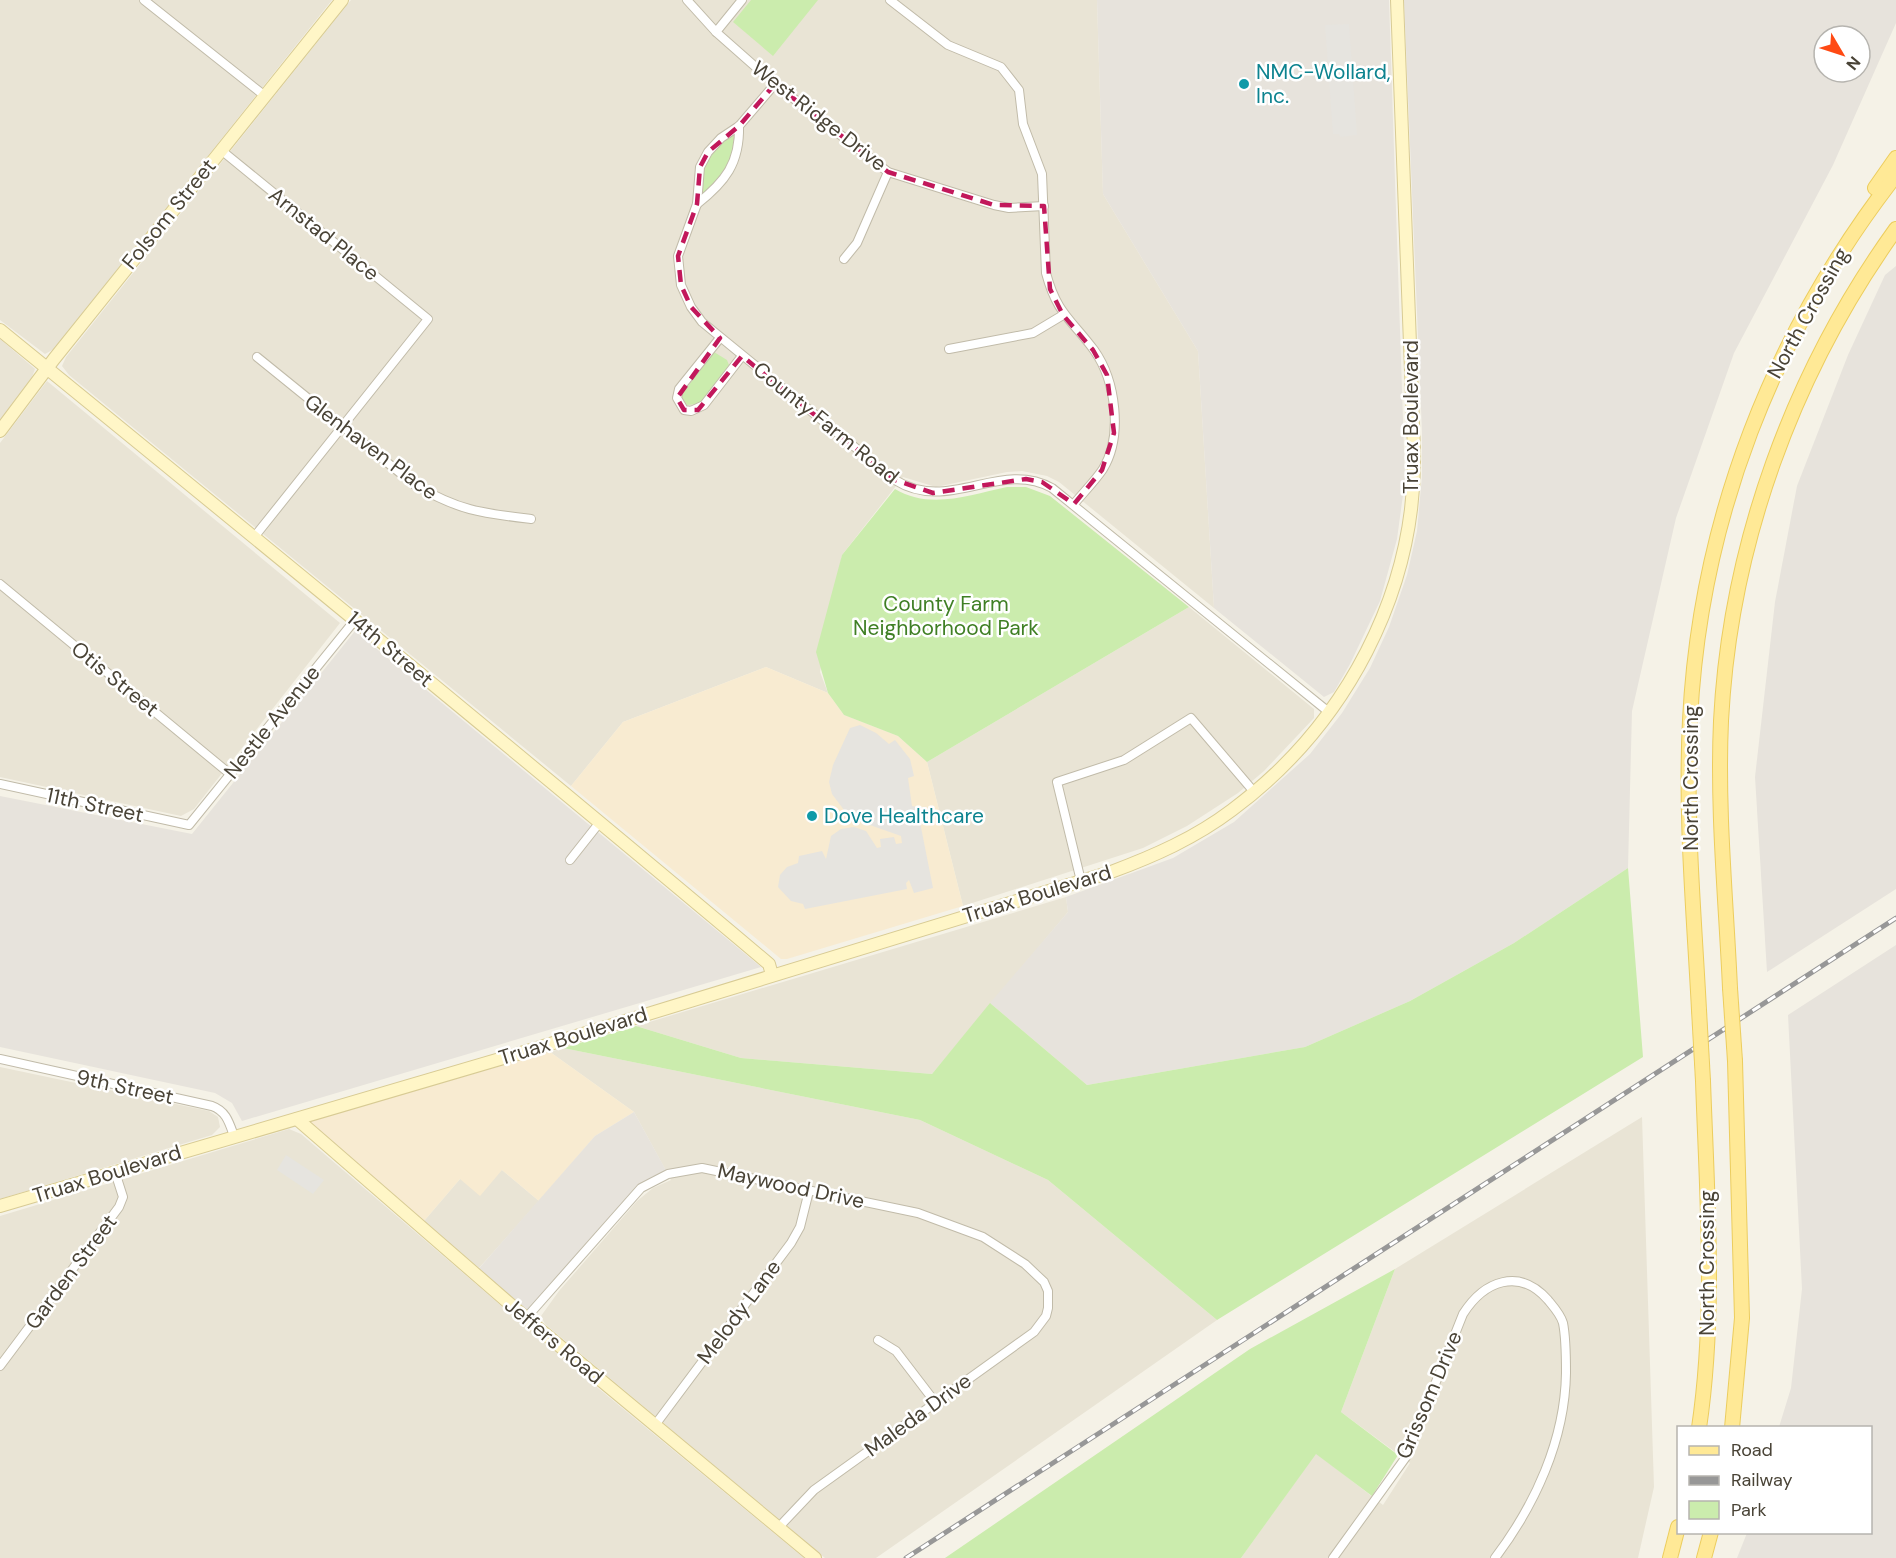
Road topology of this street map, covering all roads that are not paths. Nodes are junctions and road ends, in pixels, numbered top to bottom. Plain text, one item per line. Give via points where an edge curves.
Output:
1 (144, 0) edge
2 (342, 0) edge
3 (687, 0) edge
4 (742, 0) edge
5 (890, 0) edge
6 (1397, 0) edge
7 (716, 32) junction
8 (775, 84) junction
9 (264, 96) junction
10 (739, 126) junction
11 (221, 150) junction
12 (1896, 158) edge
13 (888, 172) junction
14 (1896, 175) edge
15 (697, 204) junction
16 (1044, 206) junction
17 (1896, 229) edge
18 (1847, 242) junction
19 (1896, 244) edge
20 (844, 259) dead end
21 (1846, 305) junction
22 (1063, 315) junction
23 (0, 330) edge
24 (720, 338) junction
25 (949, 349) dead end
26 (742, 356) junction
27 (257, 357) dead end
28 (47, 368) junction
29 (342, 427) junction
30 (0, 431) edge
31 (1074, 504) junction
32 (531, 519) dead end
33 (255, 536) junction
34 (0, 584) edge
35 (354, 620) junction
36 (1330, 713) junction
37 (230, 774) junction
38 (0, 784) edge
39 (1255, 793) junction
40 (600, 822) junction
41 (189, 825) joint
42 (570, 860) dead end
43 (1081, 881) junction
44 (772, 975) junction
45 (0, 1059) edge
46 (297, 1119) junction
47 (234, 1136) junction
48 (116, 1172) junction
49 (809, 1191) junction
50 (0, 1206) edge
51 (1049, 1299) joint
52 (526, 1318) junction
53 (878, 1340) dead end
54 (0, 1366) edge
55 (935, 1402) junction
56 (655, 1425) junction
57 (1699, 1426) edge
58 (1732, 1426) edge
59 (778, 1528) junction
60 (1677, 1531) edge
61 (1711, 1534) edge
62 (815, 1558) edge
63 (1333, 1558) edge
64 (1495, 1558) edge
65 (1670, 1558) edge
66 (1704, 1558) edge

1 - 9 street
2 - 9 main road, Folsom Street
3 - 7 street, West Ridge Drive
4 - 7 street
5 - 16 street via 948,45 990,60 1010,76 1018,90 1023,124 1042,174
6 - 36 main road, Truax Boulevard via 1415,478 1406,544 1388,606 1373,640
7 - 8 street, West Ridge Drive
8 - 10 street, County Farm Road
8 - 13 street, West Ridge Drive
9 - 11 main road, Folsom Street
10 - 15 street, County Farm Road via 735,163 726,178
10 - 15 street, County Farm Road via 721,138 704,160 696,184
11 - 28 main road, Folsom Street
11 - 29 street, Arnstad Place via 428,319
12 - 18 main road via 1861,207
13 - 16 street, West Ridge Drive via 994,205
13 - 20 street via 856,243
14 - 18 main road, North Crossing
15 - 24 street, County Farm Road via 678,256 681,285 691,307
16 - 22 street via 1046,273
17 - 21 main road, North Crossing
18 - 57 main road, North Crossing, bridge via 1814,295 1758,409 1736,468 1704,591 1695,651 1688,776 1709,1307
19 - 21 main road
21 - 58 main road, North Crossing, bridge via 1816,359 1768,476 1750,537 1727,658 1721,721 1721,786 1742,1318
22 - 25 street via 1033,333
22 - 31 street via 1100,360 1113,405 1112,448 1102,470
23 - 28 main road, 14th Street
24 - 26 street, County Farm Road
24 - 26 street via 679,389 677,398 684,410 698,410
26 - 31 street, County Farm Road via 911,489 942,493 1026,479 1042,482
27 - 29 street, Glenhaven Place
28 - 30 main road, Folsom Street
28 - 33 main road, 14th Street
29 - 32 street, Glenhaven Place via 415,485 442,501 473,512
29 - 33 street
31 - 36 street, County Farm Road
33 - 35 main road, 14th Street
34 - 37 street, Otis Street
35 - 37 street, Nestle Avenue
35 - 40 main road, 14th Street
36 - 39 main road, Truax Boulevard via 1293,758
37 - 41 street, Nestle Avenue
38 - 41 street, 11th Street
39 - 43 main road, Truax Boulevard via 1167,849
39 - 43 street via 1191,718 1124,760 1057,782
40 - 42 street
40 - 44 main road, 14th Street via 769,964
43 - 44 main road, Truax Boulevard
44 - 46 main road, Truax Boulevard
45 - 47 street, 9th Street via 212,1106 226,1116
46 - 47 main road, Truax Boulevard
46 - 52 main road, Jeffers Road
47 - 48 main road, Truax Boulevard
48 - 50 main road, Truax Boulevard
48 - 54 street, Garden Street via 123,1197 119,1207
49 - 51 street, Maywood Drive via 918,1213 963,1228 1025,1264 1044,1282
49 - 52 street, Maywood Drive via 702,1168 653,1180 629,1200
49 - 56 street, Melody Lane via 800,1227 791,1243
51 - 55 street, Maleda Drive via 1046,1317 1034,1332
52 - 56 main road, Jeffers Road
53 - 55 street via 896,1350
55 - 59 street, Maleda Drive via 814,1490
56 - 59 main road, Jeffers Road
59 - 62 main road, Jeffers Road
60 - 65 main road
61 - 66 main road
63 - 64 street, Grissom Drive via 1406,1457 1463,1314 1474,1296 1490,1286 1516,1280 1539,1289 1562,1322 1564,1405 1543,1475

